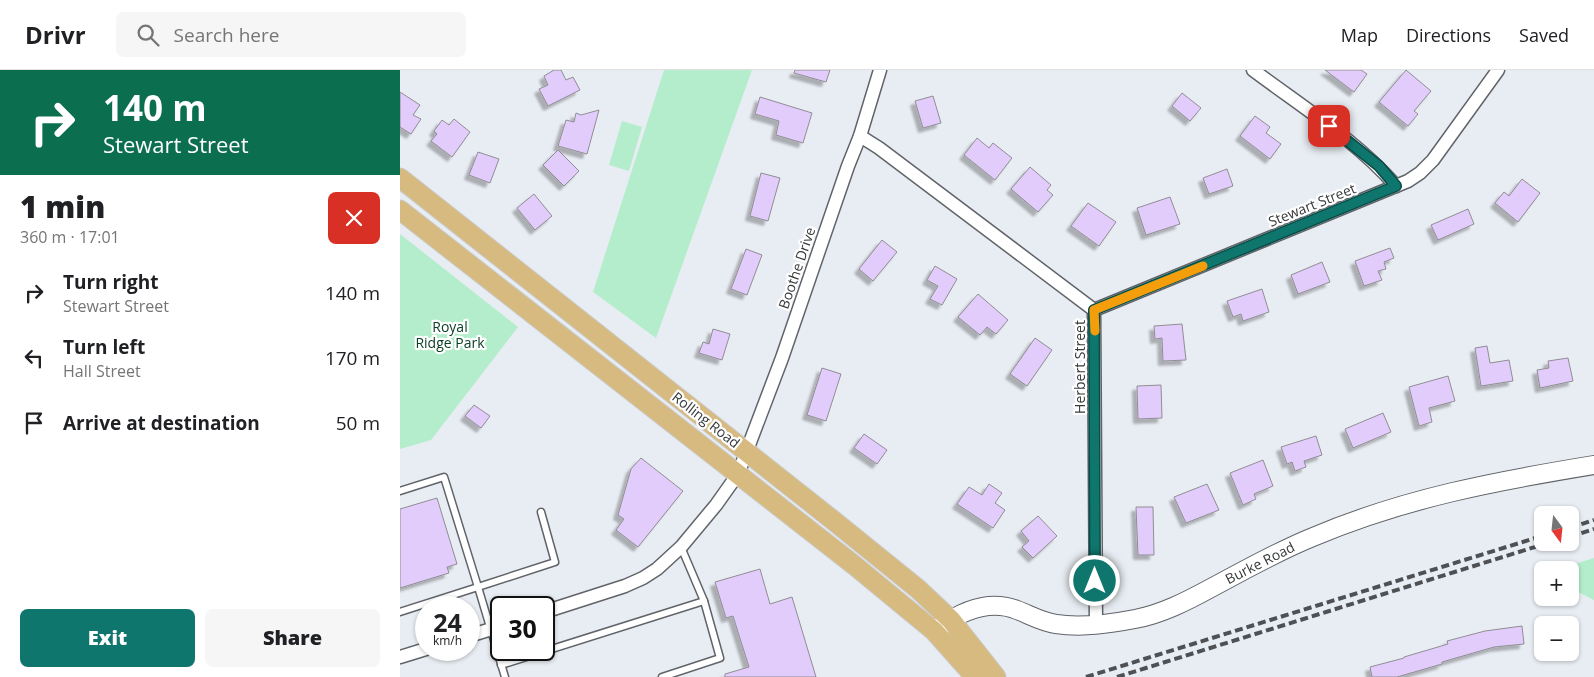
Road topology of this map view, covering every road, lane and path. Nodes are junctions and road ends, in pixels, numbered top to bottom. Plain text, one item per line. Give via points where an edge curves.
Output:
1 (880, 70) edge
2 (1253, 70) edge
3 (1498, 70) edge
4 (860, 136) junction
5 (400, 178) edge
6 (1396, 186) junction
7 (400, 210) edge
8 (1094, 310) junction
9 (747, 452) junction
10 (1594, 465) edge
11 (738, 474) junction
12 (400, 491) edge
13 (541, 512) dead end
14 (681, 547) junction
15 (478, 587) junction
16 (704, 601) junction
17 (555, 608) edge
18 (400, 612) edge
19 (490, 615) edge
20 (951, 620) junction
21 (1096, 626) junction
22 (934, 632) junction
23 (415, 652) edge
24 (400, 657) edge
25 (500, 661) edge
26 (501, 665) junction
27 (982, 673) edge
28 (505, 677) edge
29 (662, 677) edge

1 - 4 street, Boothe Drive
2 - 6 street via 1372,161
3 - 6 street, Stewart Street via 1433,160 1420,173
4 - 8 street, Herbert Street
4 - 9 street, Boothe Drive
5 - 9 main road, Rolling Road
6 - 8 street, Stewart Street
7 - 11 main road, Rolling Road
8 - 21 street, Herbert Street
9 - 11 street, Boothe Drive
9 - 20 main road, Rolling Road via 911,583
10 - 21 street, Burke Road via 1441,494 1353,520 1310,538 1168,610
11 - 14 street, Boothe Drive
11 - 22 main road, Rolling Road via 854,564
12 - 15 lane via 444,477
13 - 15 lane via 555,562
14 - 16 lane
14 - 17 street, Boothe Drive via 643,578
15 - 18 lane
15 - 19 lane
16 - 26 lane
16 - 29 lane via 720,658
20 - 21 street, Burke Road via 972,610 996,605 1014,608 1055,624
20 - 22 street, Burke Road
20 - 27 main road, Rolling Road
22 - 27 main road, Rolling Road
23 - 24 street
25 - 26 lane
26 - 28 lane

